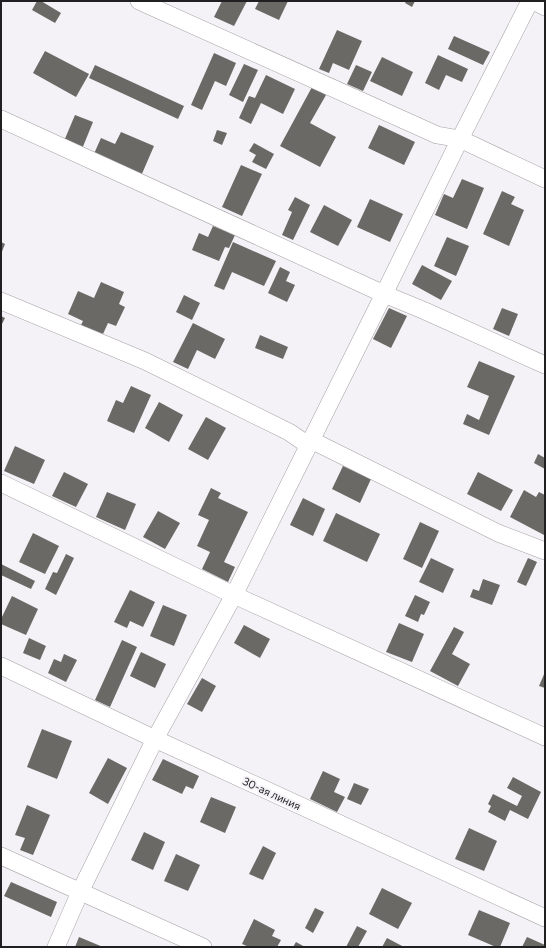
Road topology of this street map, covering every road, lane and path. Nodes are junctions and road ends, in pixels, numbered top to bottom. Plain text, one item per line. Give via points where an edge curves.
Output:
1 (139, 1) edge
2 (531, 1) edge
3 (545, 7) edge
4 (1, 119) edge
5 (460, 139) junction
6 (545, 179) edge
7 (384, 294) junction
8 (1, 301) edge
9 (545, 365) edge
10 (310, 443) junction
11 (1, 483) edge
12 (545, 551) edge
13 (234, 595) junction
14 (1, 666) edge
15 (545, 737) edge
16 (155, 739) junction
17 (1, 856) edge
18 (80, 892) junction
19 (545, 918) edge
20 (56, 947) edge
21 (203, 947) edge

1 - 5 street via 437,135
2 - 3 street
2 - 5 street
4 - 7 street
5 - 6 street
5 - 7 street
7 - 9 street
7 - 10 street
8 - 10 street via 145,361
10 - 12 street via 498,533
10 - 13 street
11 - 13 street
13 - 15 street
13 - 16 street
14 - 16 street, 30-ая линия
16 - 18 street
16 - 19 street, 30-ая линия
17 - 18 street
18 - 20 street
18 - 21 street

